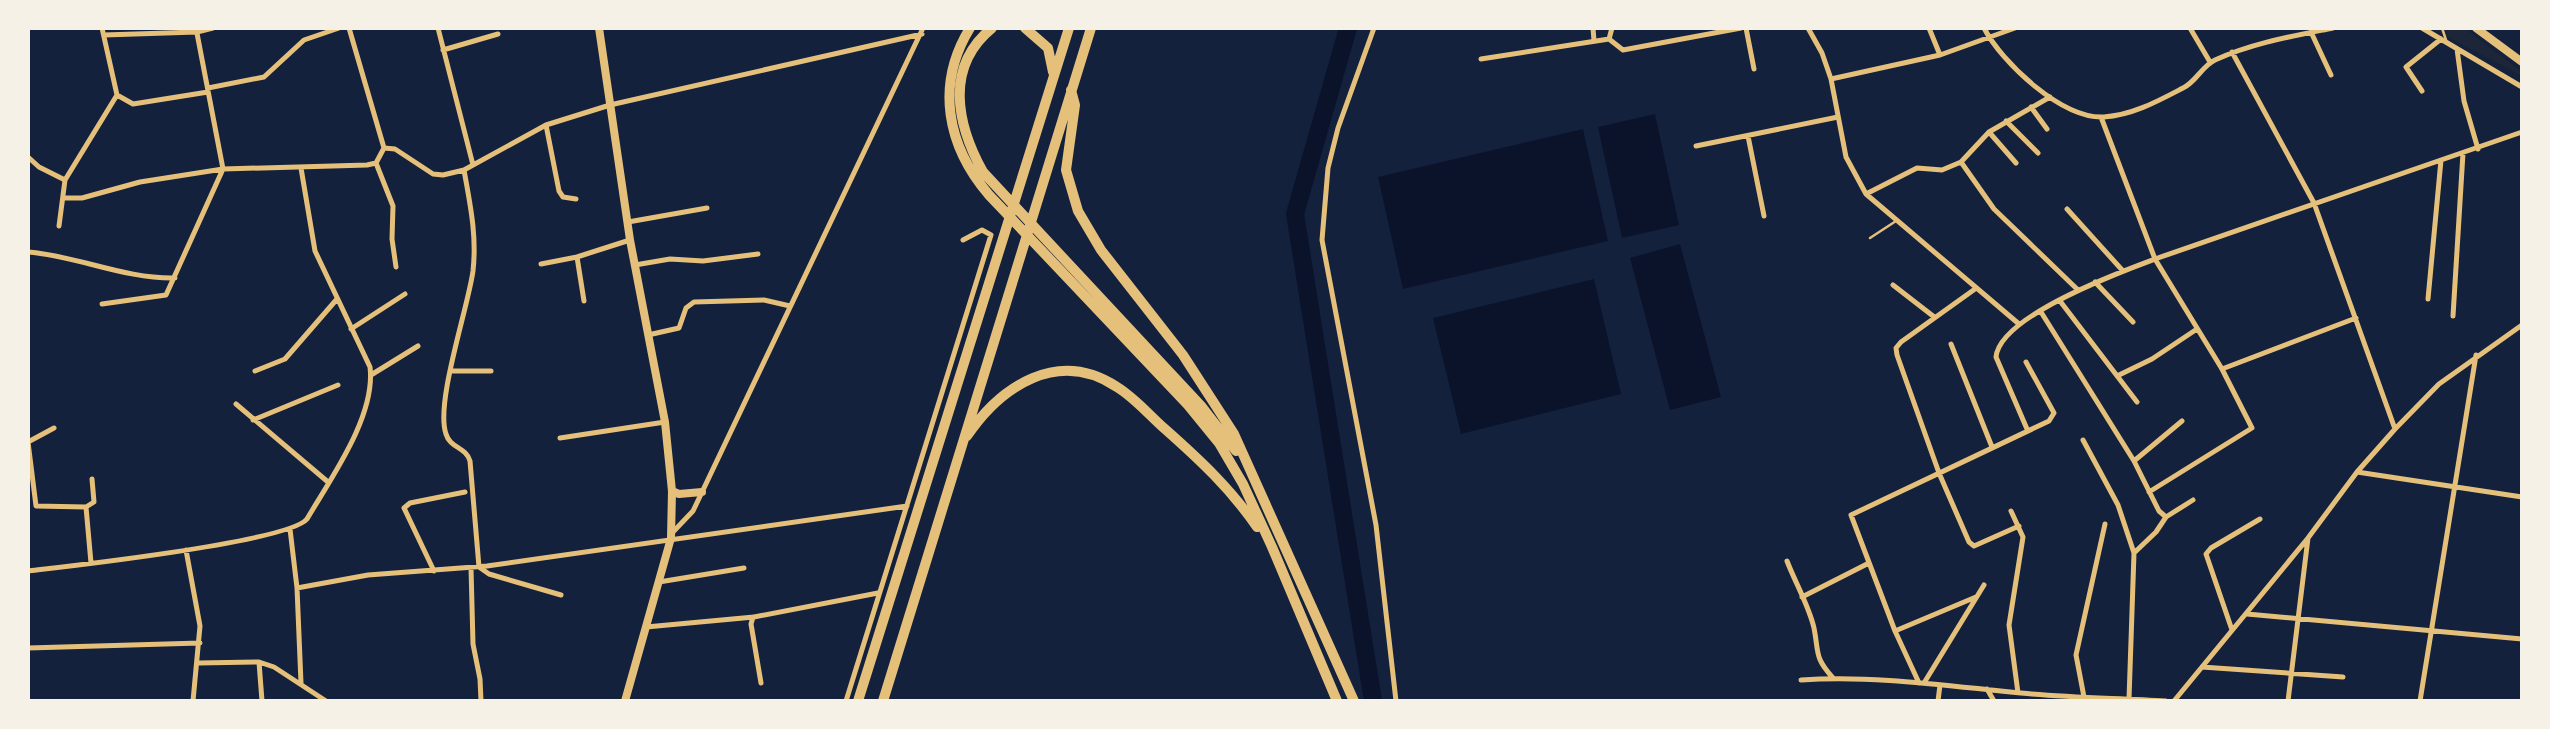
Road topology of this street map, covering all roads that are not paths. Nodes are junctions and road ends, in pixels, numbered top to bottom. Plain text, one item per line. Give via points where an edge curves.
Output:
1 (103, 28) edge
2 (213, 28) edge
3 (339, 28) edge
4 (349, 28) edge
5 (438, 28) edge
6 (599, 28) edge
7 (970, 28) edge
8 (992, 28) edge
9 (1025, 28) edge
10 (1069, 28) edge
11 (1091, 28) edge
12 (1374, 28) edge
13 (1593, 28) edge
14 (1612, 28) edge
15 (1744, 28) edge
16 (1817, 28) edge
17 (1929, 28) edge
18 (1984, 28) edge
19 (2015, 28) edge
20 (2190, 28) edge
21 (2285, 28) edge
22 (2333, 28) edge
23 (2422, 28) edge
24 (2442, 28) edge
25 (2476, 28) edge
26 (1809, 29) edge
27 (197, 30) edge
28 (320, 31) edge
29 (922, 31) edge
30 (2311, 32) junction
31 (498, 34) dead end
32 (104, 35) junction
33 (2291, 36) junction
34 (1990, 38) junction
35 (1609, 39) junction
36 (2441, 39) junction
37 (1594, 41) junction
38 (2448, 43) junction
39 (2457, 49) junction
40 (443, 50) junction
41 (2232, 52) junction
42 (1940, 55) junction
43 (1481, 59) dead end
44 (2522, 61) edge
45 (2210, 62) junction
46 (1754, 69) dead end
47 (1053, 75) junction
48 (2331, 75) dead end
49 (1831, 79) junction
50 (2522, 88) edge
51 (208, 90) junction
52 (1071, 90) junction
53 (2422, 91) dead end
54 (117, 95) junction
55 (2050, 97) junction
56 (610, 105) junction
57 (2031, 107) junction
58 (1838, 117) junction
59 (2101, 117) junction
60 (2006, 121) junction
61 (546, 125) junction
62 (2047, 129) dead end
63 (1989, 132) junction
64 (2522, 132) edge
65 (1748, 136) junction
66 (1696, 146) dead end
67 (384, 148) junction
68 (2478, 149) junction
69 (2038, 153) dead end
70 (2463, 153) junction
71 (28, 157) edge
72 (2441, 160) junction
73 (1961, 162) junction
74 (376, 163) junction
75 (2016, 163) dead end
76 (473, 165) junction
77 (301, 168) junction
78 (223, 169) junction
79 (464, 170) junction
80 (65, 180) junction
81 (993, 191) junction
82 (1866, 194) junction
83 (63, 198) junction
84 (576, 199) dead end
85 (2314, 203) junction
86 (707, 208) dead end
87 (2067, 209) dead end
88 (1764, 216) dead end
89 (1896, 221) junction
90 (628, 222) junction
91 (59, 226) dead end
92 (1870, 238) dead end
93 (630, 240) junction
94 (963, 240) dead end
95 (1047, 248) junction
96 (28, 252) edge
97 (758, 254) dead end
98 (577, 257) junction
99 (2155, 259) junction
100 (541, 264) dead end
101 (635, 265) junction
102 (396, 267) dead end
103 (2123, 271) junction
104 (175, 278) junction
105 (2095, 282) junction
106 (1893, 285) dead end
107 (1975, 289) junction
108 (2078, 290) junction
109 (405, 294) dead end
110 (337, 299) junction
111 (2428, 299) dead end
112 (584, 301) dead end
113 (2060, 301) junction
114 (102, 304) dead end
115 (790, 306) junction
116 (2041, 312) junction
117 (1933, 316) junction
118 (2453, 316) dead end
119 (2356, 318) junction
120 (2133, 322) dead end
121 (2019, 324) junction
122 (2522, 325) edge
123 (2197, 329) junction
124 (351, 330) junction
125 (648, 335) junction
126 (1951, 344) dead end
127 (418, 346) dead end
128 (2476, 355) junction
129 (2026, 362) dead end
130 (2222, 369) junction
131 (255, 371) dead end
132 (451, 371) junction
133 (491, 371) dead end
134 (371, 375) junction
135 (2117, 376) junction
136 (338, 385) dead end
137 (2137, 402) dead end
138 (236, 404) dead end
139 (253, 421) junction
140 (2182, 421) dead end
141 (665, 422) junction
142 (54, 429) dead end
143 (2027, 429) junction
144 (2395, 429) junction
145 (560, 438) dead end
146 (2083, 440) dead end
147 (28, 442) edge
148 (961, 445) junction
149 (1992, 447) junction
150 (2134, 461) junction
151 (1248, 469) junction
152 (2357, 472) junction
153 (1939, 473) junction
154 (92, 479) dead end
155 (328, 482) junction
156 (2456, 486) junction
157 (672, 491) junction
158 (466, 492) dead end
159 (702, 492) junction
160 (2149, 492) junction
161 (2522, 497) edge
162 (2193, 500) dead end
163 (907, 506) junction
164 (86, 507) junction
165 (2011, 511) dead end
166 (2166, 517) junction
167 (2260, 519) dead end
168 (2105, 524) dead end
169 (2019, 526) junction
170 (290, 529) junction
171 (671, 535) junction
172 (2308, 538) junction
173 (1272, 547) junction
174 (186, 550) junction
175 (2134, 553) junction
176 (1787, 561) dead end
177 (91, 563) junction
178 (1869, 563) junction
179 (480, 567) junction
180 (471, 568) junction
181 (744, 568) dead end
182 (28, 571) edge
183 (434, 571) junction
184 (659, 582) junction
185 (1984, 584) dead end
186 (297, 588) junction
187 (878, 593) junction
188 (561, 595) dead end
189 (1977, 596) junction
190 (1801, 597) junction
191 (2246, 614) junction
192 (754, 617) junction
193 (2298, 619) junction
194 (646, 626) junction
195 (2232, 630) junction
196 (1895, 631) junction
197 (2430, 631) junction
198 (2522, 639) edge
199 (200, 643) junction
200 (28, 648) edge
201 (260, 662) junction
202 (198, 663) junction
203 (2202, 667) junction
204 (2290, 672) junction
205 (2343, 677) dead end
206 (1833, 678) junction
207 (1801, 680) dead end
208 (301, 683) junction
209 (761, 683) dead end
210 (1922, 683) junction
211 (1941, 685) junction
212 (1987, 689) junction
213 (2018, 693) junction
214 (2084, 697) junction
215 (2057, 699) edge
216 (2129, 699) junction
217 (194, 701) edge
218 (262, 701) edge
219 (326, 701) edge
220 (481, 701) edge
221 (625, 701) edge
222 (846, 701) edge
223 (858, 701) edge
224 (883, 701) edge
225 (1337, 701) edge
226 (1354, 701) edge
227 (1396, 701) edge
228 (1938, 701) edge
229 (1994, 701) edge
230 (2166, 701) edge
231 (2174, 701) edge
232 (2288, 701) edge
233 (2420, 701) edge

1 - 32 street
2 - 27 street
3 - 28 street
4 - 67 street
5 - 40 street
6 - 56 main road
7 - 81 highway via 954,62 951,127 962,158
8 - 81 highway via 978,39 965,66 959,99 961,124
9 - 47 highway via 1048,48
10 - 47 highway
11 - 52 highway
12 - 227 street via 1328,168 1322,240 1376,526
13 - 37 street
14 - 35 street
15 - 35 street via 1623,50
15 - 46 street
16 - 26 street
17 - 42 street
18 - 34 street
19 - 34 street
20 - 45 street
21 - 33 street
22 - 30 street
23 - 36 street
24 - 38 lane
25 - 44 main road
26 - 49 street
27 - 32 street
27 - 51 street
28 - 51 street via 297,44 264,77
29 - 56 street
29 - 115 street
30 - 33 street
30 - 48 street
31 - 40 street
32 - 54 street
33 - 41 street
34 - 42 street
34 - 55 street via 2019,73
35 - 37 street
36 - 38 street
36 - 53 street via 2406,67
37 - 43 street
38 - 39 street
39 - 50 street
39 - 68 street via 2464,101
40 - 76 street
41 - 45 street
41 - 85 street
42 - 49 street
45 - 59 street via 2188,86 2133,113
47 - 223 highway
49 - 58 street
51 - 54 street via 133,104
51 - 78 street
52 - 148 highway
52 - 151 highway via 1075,105 1066,170 1078,211 1101,250 1215,402
54 - 80 street
55 - 57 street
55 - 59 street
56 - 61 street
56 - 90 main road
57 - 60 street
57 - 62 street
58 - 65 street
58 - 82 street via 1846,157
59 - 99 street
60 - 63 street
60 - 69 street
61 - 76 street
61 - 84 street via 559,191 563,197
63 - 73 street
63 - 75 street
64 - 68 street
65 - 66 street
65 - 88 street
67 - 74 street
67 - 79 street via 405,154 438,175
68 - 70 street
70 - 72 street
70 - 118 street
71 - 80 street
72 - 85 street
72 - 111 street
73 - 82 street via 1942,170 1917,168
73 - 108 street via 1994,209
74 - 77 street
74 - 102 street via 393,206
76 - 79 street
77 - 78 street
77 - 110 street via 315,251
78 - 83 street
78 - 104 street
79 - 132 street via 476,234
80 - 83 street
81 - 95 highway
82 - 89 street
83 - 91 street
85 - 99 street
85 - 119 street
86 - 90 street
87 - 103 street
89 - 92 lane
89 - 107 street
90 - 93 main road
93 - 98 street
93 - 101 main road
94 - 163 street via 982,230 991,235
95 - 151 highway via 1202,407
95 - 173 highway via 1219,443
96 - 104 street via 154,278
97 - 101 street
98 - 100 street
98 - 112 street
99 - 103 street
99 - 123 street
101 - 125 main road
103 - 105 street
104 - 114 street via 166,295
105 - 108 street
105 - 120 street
106 - 117 street
107 - 117 street
107 - 121 street
108 - 113 street
109 - 124 street
110 - 124 street
110 - 131 street via 285,359
113 - 116 street
113 - 135 street
115 - 125 street via 764,300 694,302 686,308 678,328
115 - 159 street
116 - 121 street
116 - 150 street
117 - 153 street via 1896,348
119 - 130 street
119 - 144 street
121 - 143 street via 2002,342 1996,357
122 - 128 street
123 - 130 street
123 - 135 street
124 - 134 street
125 - 141 main road
126 - 149 street
127 - 134 street
128 - 144 street via 2439,384
128 - 156 street
129 - 143 street via 2054,412 2049,421
130 - 160 street via 2252,428
132 - 133 street
132 - 179 street via 445,434 470,461
134 - 155 street via 365,412
135 - 137 street
136 - 139 street
138 - 139 street
139 - 155 street
140 - 150 street
141 - 145 street
141 - 157 main road
142 - 147 street
143 - 149 street
144 - 152 street
146 - 175 street via 2118,505
147 - 164 street via 36,506
148 - 173 highway via 980,417 1010,388 1030,377 1062,371 1091,375 1117,387 1211,470 1233,492
148 - 224 highway
149 - 153 street
150 - 160 street
151 - 226 highway
152 - 156 street
152 - 172 street
153 - 169 street via 1971,545
153 - 178 street via 1851,514
154 - 164 street via 94,502
155 - 170 street via 307,519
156 - 161 street
156 - 197 street
157 - 159 main road
157 - 171 main road
158 - 183 street via 404,508
159 - 171 street via 685,523
160 - 166 street
162 - 166 street
163 - 171 street
163 - 187 street
164 - 177 street
165 - 169 street
166 - 175 street
167 - 195 street via 2206,554
168 - 214 street via 2076,655
169 - 213 street via 2023,537 2009,625
170 - 174 street
170 - 186 street
171 - 179 street
171 - 184 main road
172 - 191 street
172 - 193 street
173 - 225 highway
174 - 177 street
174 - 199 street
175 - 216 street
176 - 190 street
177 - 182 street
178 - 190 street
178 - 196 street
179 - 180 street
179 - 188 street via 489,574
180 - 183 street
180 - 220 street via 473,644
181 - 184 street
183 - 186 street via 368,575
184 - 194 main road
185 - 189 street
186 - 208 street
187 - 192 street
187 - 222 street
189 - 196 street
189 - 210 street
190 - 206 street via 1822,665
191 - 193 street
191 - 195 street
192 - 194 street
192 - 209 street via 751,624
193 - 197 street
193 - 204 street
194 - 221 main road
195 - 203 street
196 - 210 street
197 - 198 street
197 - 233 street
199 - 200 street
199 - 202 street
201 - 202 street
201 - 208 street
201 - 218 street
202 - 217 street
203 - 204 street
203 - 231 street
204 - 205 street
204 - 232 street
206 - 207 street
206 - 210 street
208 - 219 street
210 - 211 street
211 - 212 street
211 - 228 street
212 - 213 street
212 - 229 street
213 - 215 street
214 - 215 street
214 - 216 street
216 - 230 street

